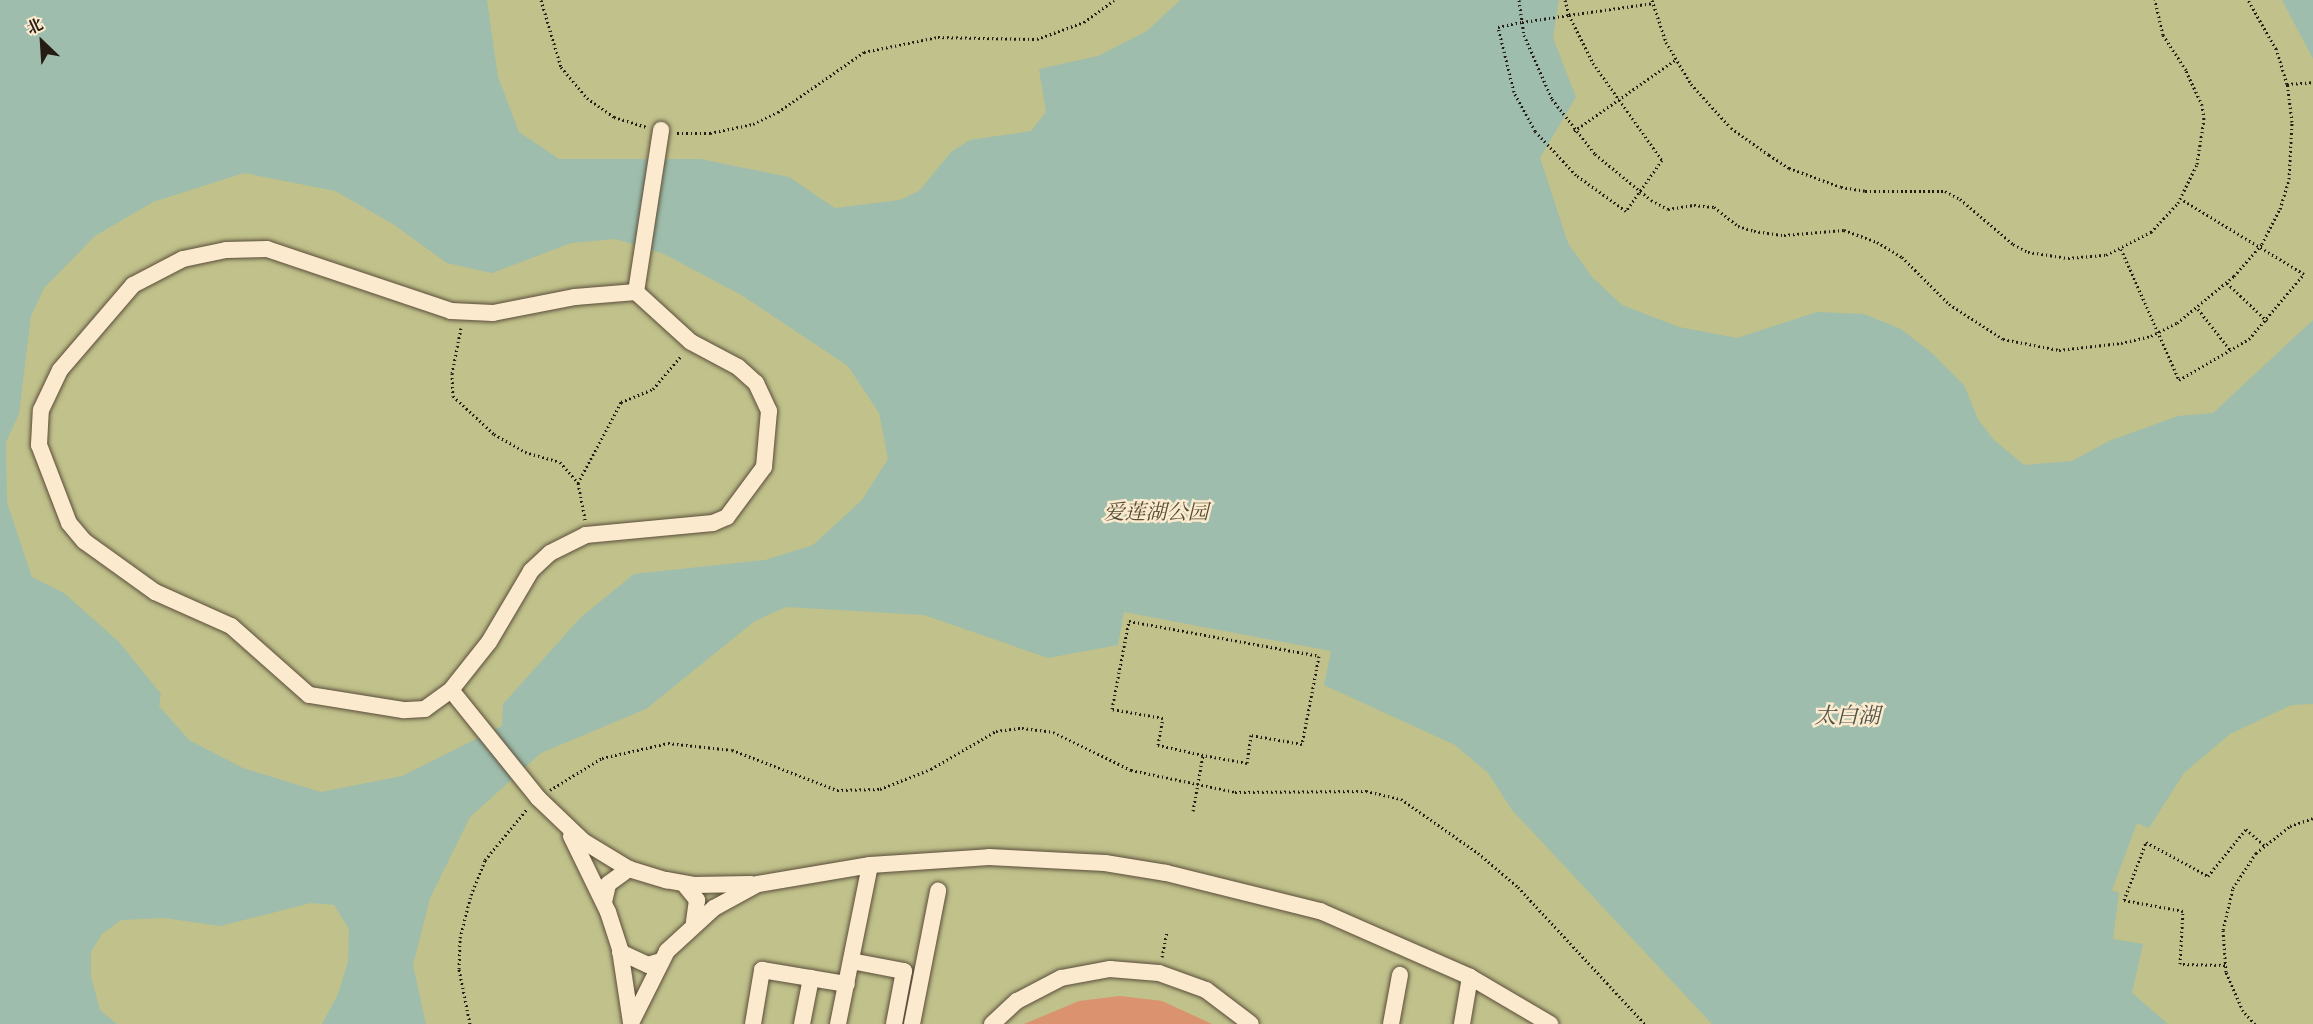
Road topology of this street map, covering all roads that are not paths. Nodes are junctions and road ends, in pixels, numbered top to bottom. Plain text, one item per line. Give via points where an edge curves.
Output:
1 (661, 130) road end
2 (636, 292) junction
3 (451, 690) junction
4 (567, 829) junction
5 (870, 865) junction
6 (629, 869) junction
7 (684, 884) junction
8 (758, 884) junction
9 (938, 891) dead end
10 (604, 902) junction
11 (694, 922) junction
12 (620, 952) junction
13 (661, 961) junction
14 (851, 961) junction
15 (1400, 975) dead end
16 (1470, 977) junction
17 (811, 978) junction
18 (847, 984) junction
19 (632, 1022) edge
20 (753, 1024) edge
21 (802, 1024) edge
22 (838, 1024) edge
23 (894, 1024) edge
24 (912, 1024) edge
25 (992, 1024) edge
26 (1251, 1024) edge
27 (1391, 1024) edge
28 (1462, 1024) edge
29 (1550, 1024) edge

1 - 2 street
2 - 3 street via 691,342 738,367 756,383 769,411 764,467 727,517 713,523 586,535 550,553 531,571 489,642
2 - 3 street via 575,297 493,313 464,312 430,306 267,249 226,250 183,260 151,274 120,297 60,370 41,410 38,428 48,475 69,523 84,541 155,592 231,626 309,695 403,710 425,709
3 - 4 street
4 - 6 street
4 - 10 street
5 - 8 street
5 - 14 street
5 - 16 street via 989,857 1105,863 1166,873 1320,911
6 - 7 street
6 - 10 street via 608,884
7 - 8 street
7 - 11 street via 697,900
8 - 11 street
9 - 24 street
10 - 12 street
11 - 13 street
12 - 13 street via 648,965
12 - 19 street
13 - 19 street
14 - 18 street
14 - 23 street via 904,971
15 - 27 street
16 - 28 street
16 - 29 street
17 - 18 street
17 - 20 street via 762,970
17 - 21 street
18 - 22 street
25 - 26 street via 1017,1001 1062,978 1110,969 1159,973 1206,990

